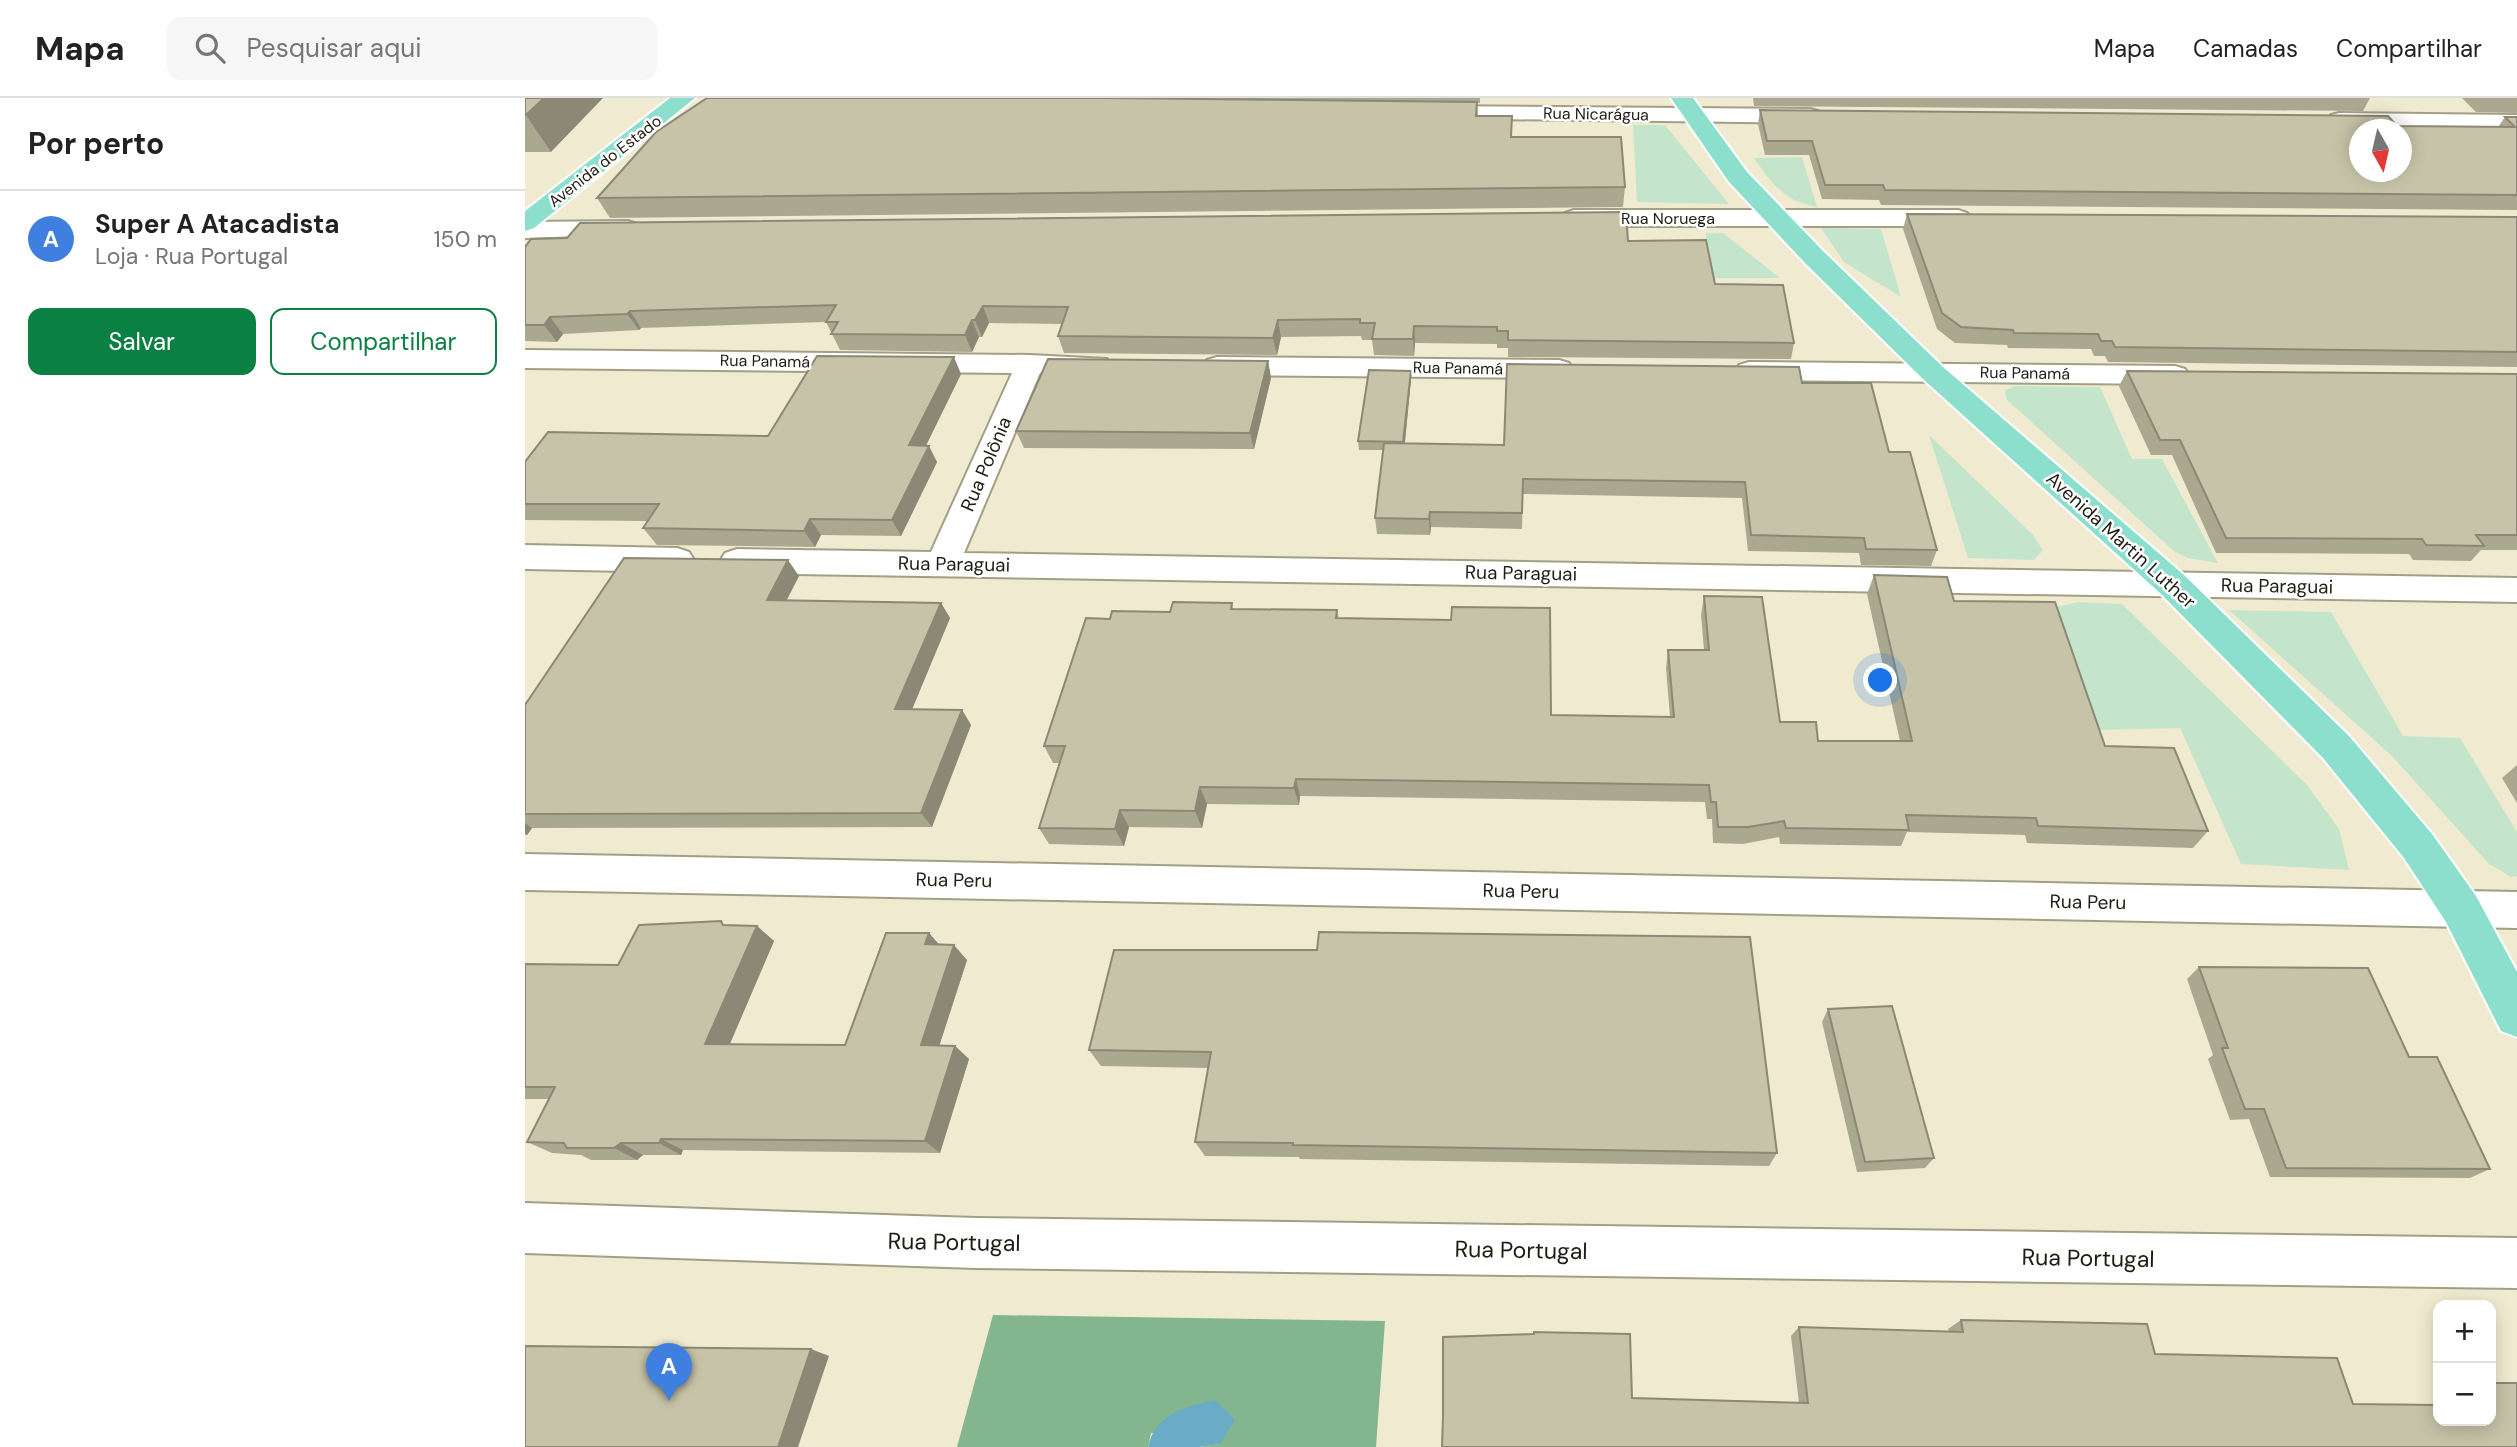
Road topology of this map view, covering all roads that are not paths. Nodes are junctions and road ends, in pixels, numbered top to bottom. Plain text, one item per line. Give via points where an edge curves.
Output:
1 (687, 103) edge
2 (1688, 107) edge
3 (1409, 113) edge
4 (1831, 116) edge
5 (2321, 120) edge
6 (2517, 122) edge
7 (1774, 217) junction
8 (1987, 218) edge
9 (1547, 219) edge
10 (525, 223) edge
11 (651, 229) edge
12 (525, 230) edge
13 (525, 359) edge
14 (1030, 364) junction
15 (1127, 365) edge
16 (1197, 366) edge
17 (1587, 369) edge
18 (1727, 370) edge
19 (1933, 373) junction
20 (2202, 375) edge
21 (525, 557) edge
22 (943, 564) junction
23 (2172, 584) junction
24 (2517, 590) edge
25 (525, 872) edge
26 (2461, 909) junction
27 (2517, 910) edge
28 (2517, 1016) edge
29 (525, 1228) edge
30 (2517, 1263) edge

1 - 10 main road, Avenida do Estado
2 - 3 street, Rua Nicarágua
2 - 4 street, Rua Nicarágua
2 - 7 main road, Avenida Martin Luther via 1738,177
5 - 6 street
7 - 8 street, Rua Noruega
7 - 9 street, Rua Noruega
7 - 19 main road, Avenida Martin Luther
11 - 12 street
13 - 14 street, Rua Panamá
14 - 15 street, Rua Panamá
14 - 22 street, Rua Polônia
16 - 17 street, Rua Panamá
18 - 19 street, Rua Panamá
19 - 20 street, Rua Panamá
19 - 23 main road, Avenida Martin Luther
21 - 22 street, Rua Paraguai
22 - 23 street, Rua Paraguai
23 - 24 street, Rua Paraguai
23 - 26 main road, Avenida Martin Luther via 2336,747 2411,837
25 - 26 street, Rua Peru
26 - 27 street, Rua Peru
26 - 28 main road, Avenida Martin Luther
29 - 30 street, Rua Portugal via 976,1243

